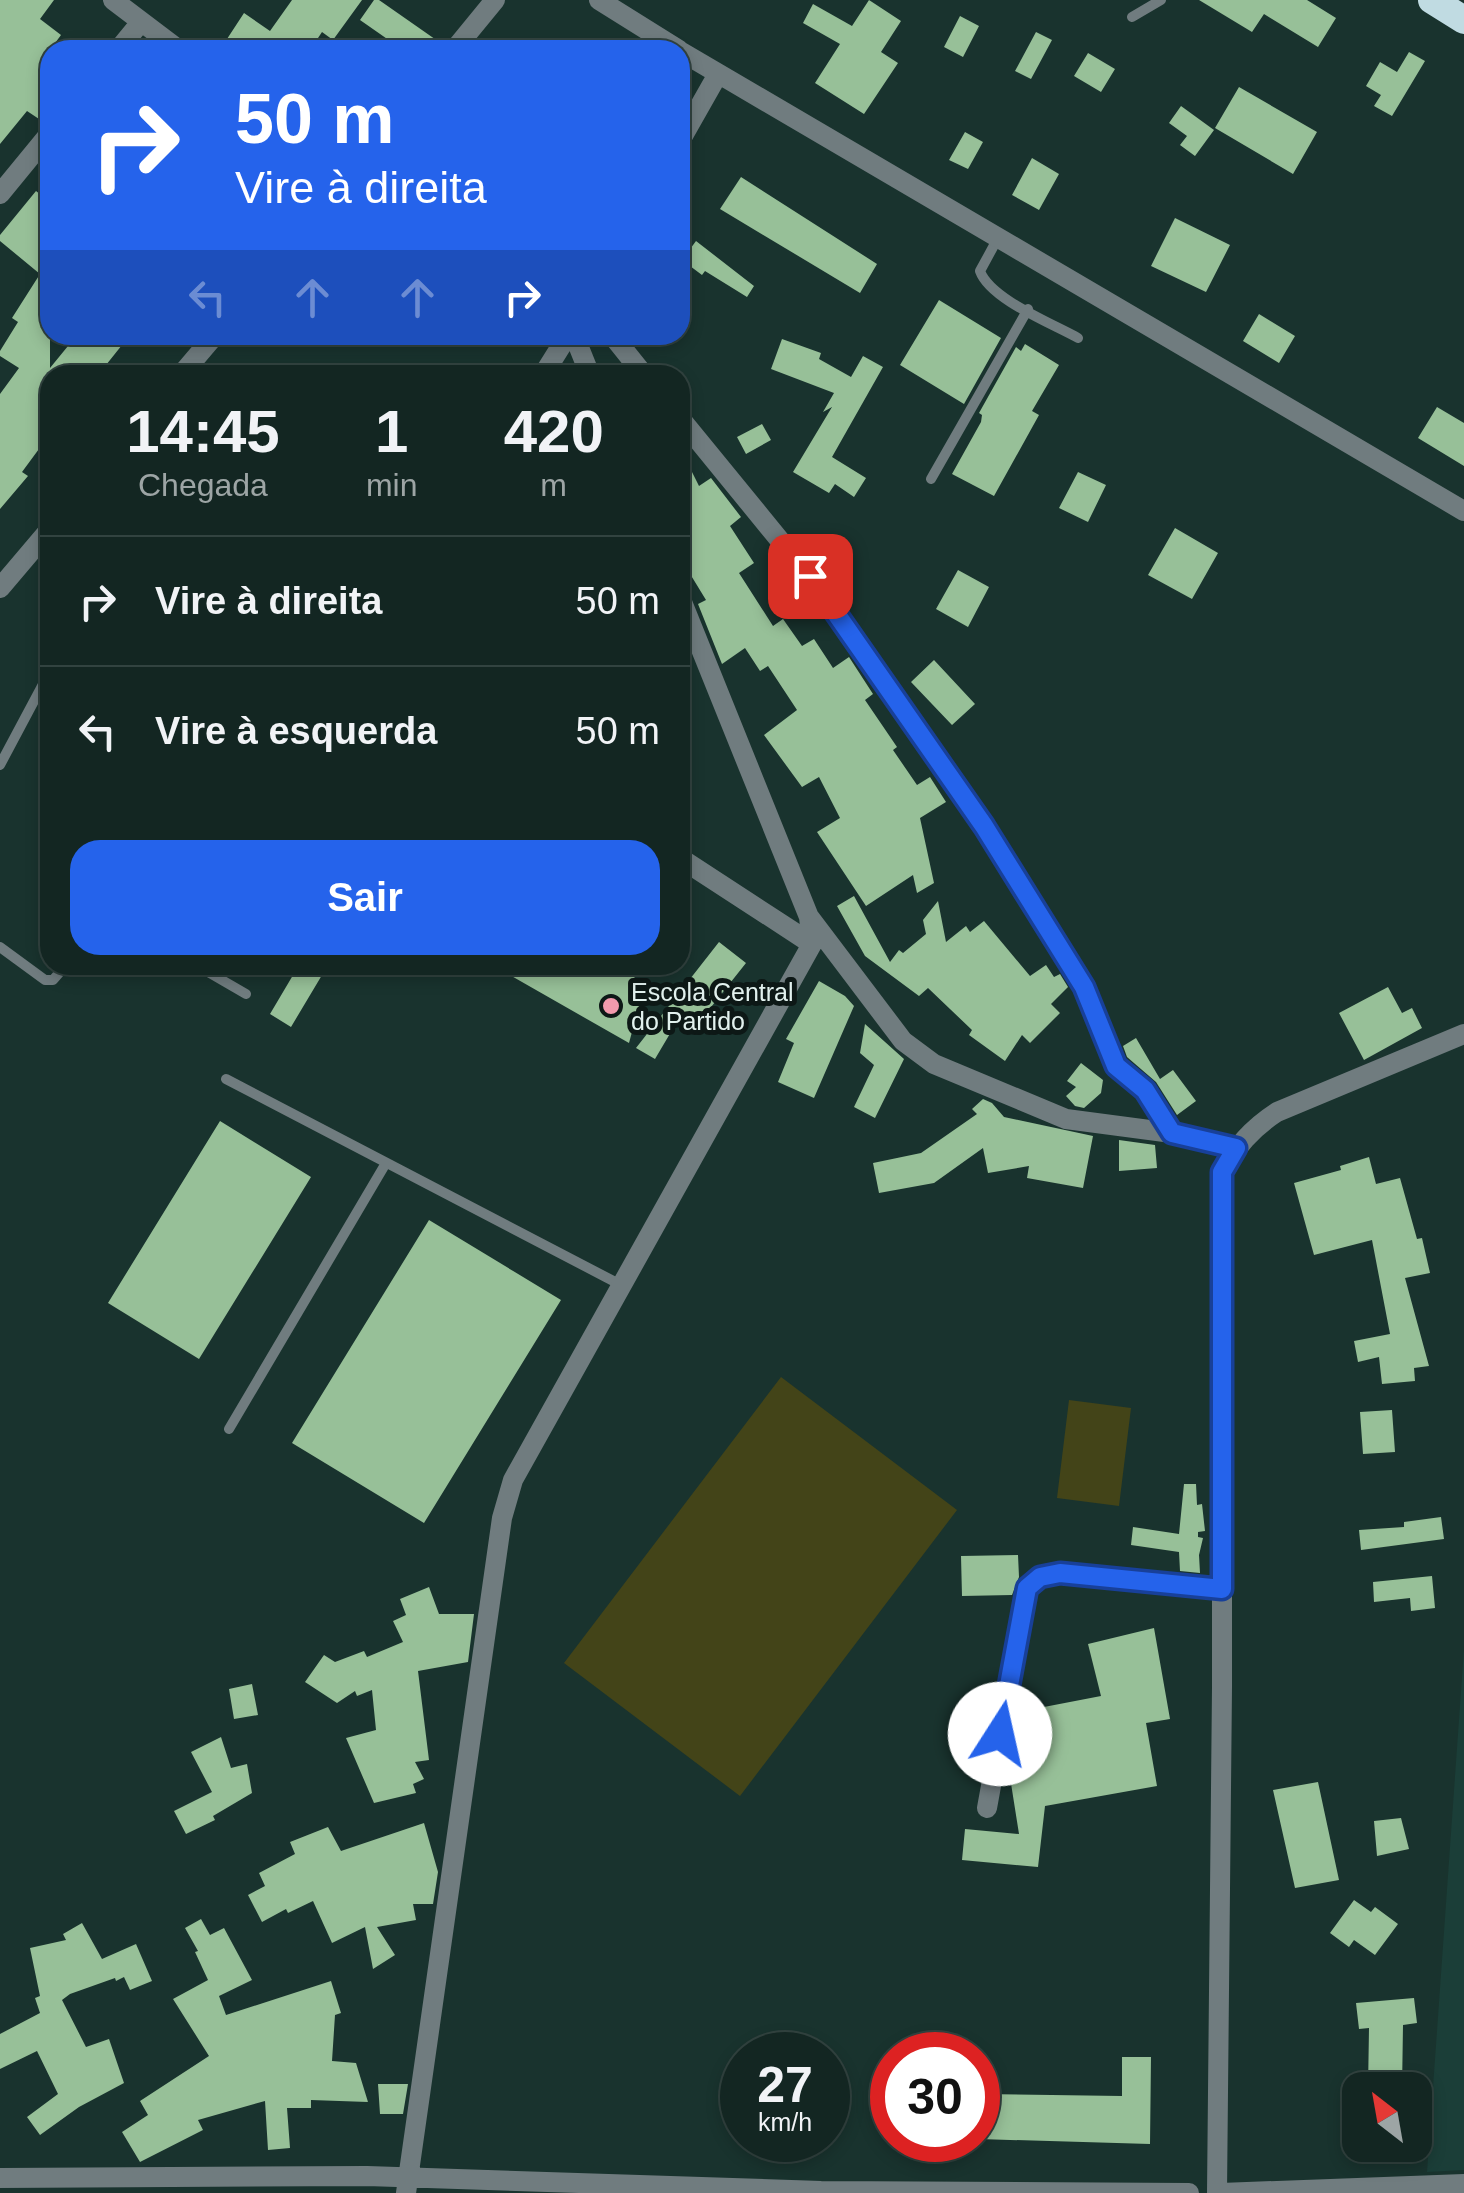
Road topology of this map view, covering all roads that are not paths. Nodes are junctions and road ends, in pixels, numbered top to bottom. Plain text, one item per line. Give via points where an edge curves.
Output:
1 (113, 0) edge
2 (494, 0) edge
3 (599, 0) edge
4 (1160, 0) edge
5 (1432, 0) edge
6 (1132, 17) dead end
7 (1464, 20) edge
8 (141, 22) junction
9 (126, 40) edge
10 (165, 40) edge
11 (462, 40) edge
12 (664, 40) edge
13 (690, 56) edge
14 (718, 74) junction
15 (690, 123) edge
16 (40, 145) edge
17 (0, 194) edge
18 (998, 238) junction
19 (1028, 309) junction
20 (1078, 338) dead end
21 (206, 345) edge
22 (620, 345) edge
23 (190, 365) edge
24 (636, 365) edge
25 (690, 430) edge
26 (930, 479) dead end
27 (1464, 511) edge
28 (40, 541) edge
29 (0, 588) edge
30 (690, 622) edge
31 (40, 690) edge
32 (0, 765) edge
33 (690, 865) edge
34 (809, 916) junction
35 (812, 944) junction
36 (0, 947) edge
37 (57, 975) edge
38 (213, 975) edge
39 (246, 994) dead end
40 (1464, 1034) edge
41 (226, 1079) dead end
42 (1172, 1133) junction
43 (1236, 1148) junction
44 (386, 1162) junction
45 (621, 1286) junction
46 (229, 1429) dead end
47 (1222, 1589) junction
48 (987, 1808) dead end
49 (0, 2178) edge
50 (1464, 2184) edge
51 (407, 2185) edge
52 (821, 2192) edge
53 (1188, 2193) edge
54 (1219, 2193) edge

1 - 8 street
2 - 11 street
3 - 12 street
4 - 6 lane
5 - 7 highway
8 - 9 street
8 - 10 street
13 - 14 street
14 - 15 street
14 - 18 street
16 - 17 street
18 - 19 lane via 980,271 984,282
18 - 27 street
19 - 20 lane
19 - 26 lane
21 - 23 street
22 - 24 street
25 - 42 street via 810,576 984,826 1084,987 1116,1066 1145,1090
28 - 29 street
30 - 34 street
31 - 32 lane
33 - 35 street
34 - 35 street
34 - 42 street via 903,1041 934,1064 1066,1119
35 - 45 street
36 - 37 lane via 46,980
38 - 39 lane
40 - 43 street via 1277,1112
41 - 44 lane
42 - 43 street
43 - 47 street via 1222,1172
44 - 45 lane
44 - 46 lane
45 - 51 street via 513,1480 502,1518
47 - 48 street via 1060,1573 1027,1588
47 - 54 street
49 - 51 street
50 - 54 street
51 - 52 street
52 - 53 street

